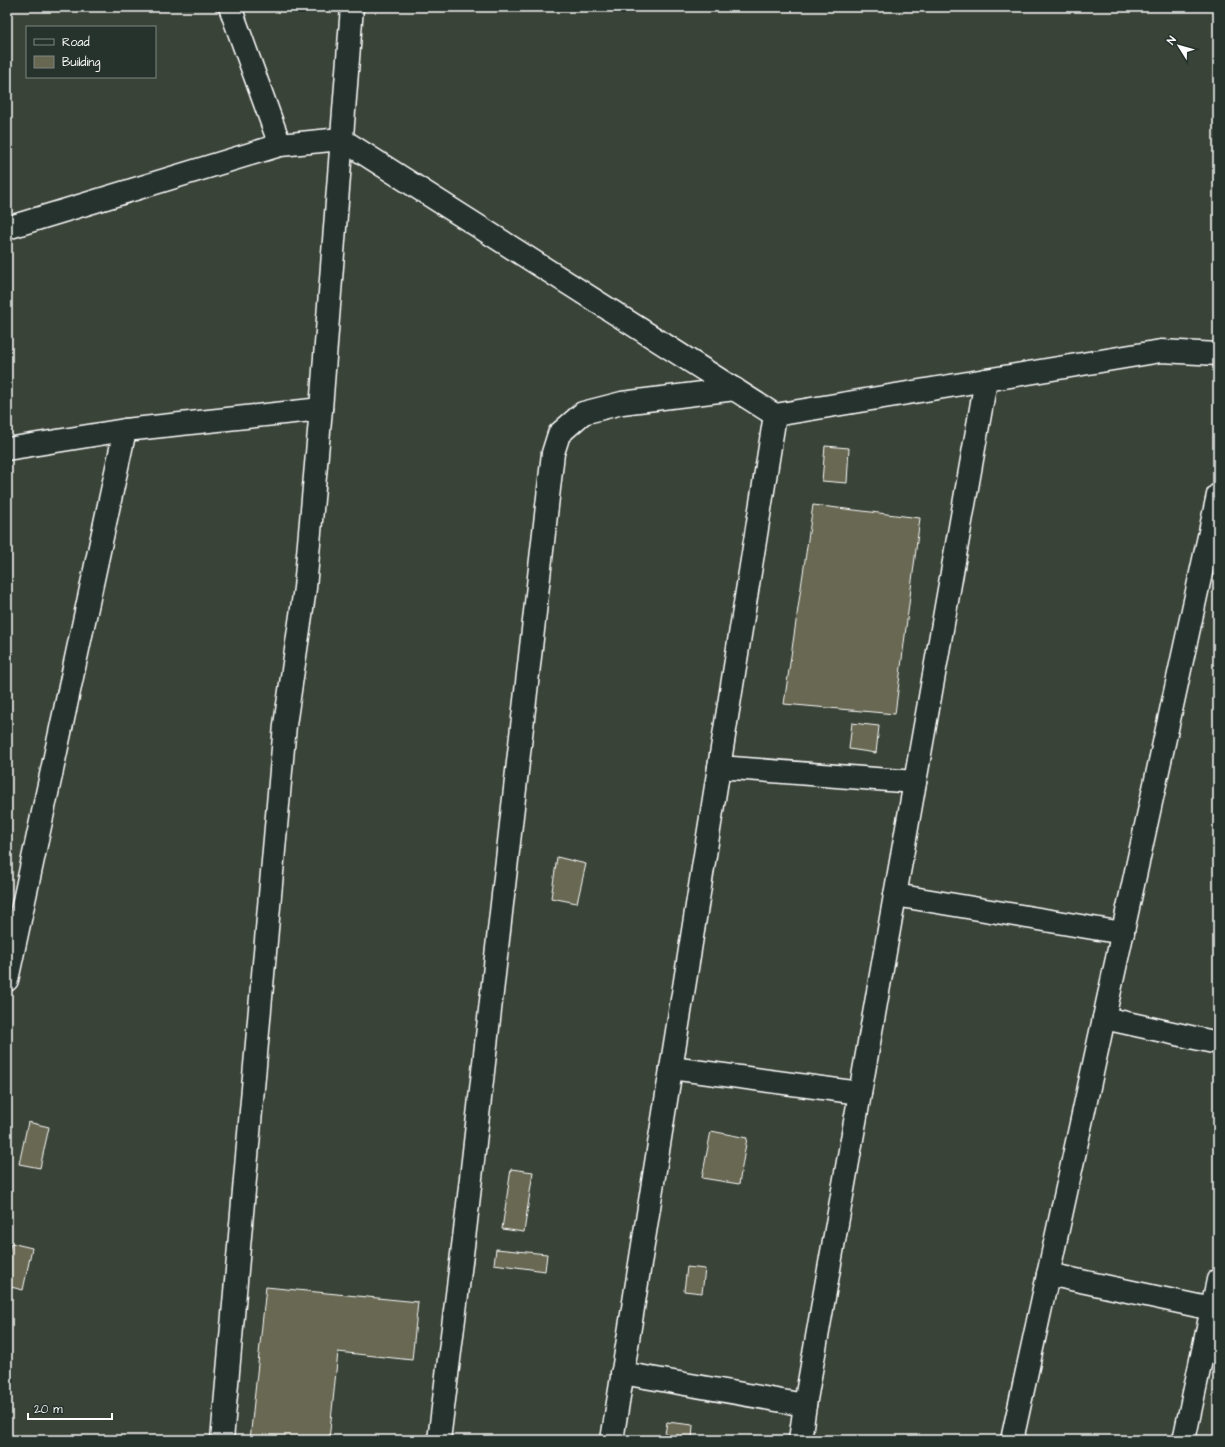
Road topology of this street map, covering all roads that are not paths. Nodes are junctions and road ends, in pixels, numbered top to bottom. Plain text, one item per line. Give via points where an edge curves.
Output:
1 (230, 7) edge
2 (352, 7) edge
3 (341, 139) junction
4 (280, 145) junction
5 (7, 228) edge
6 (1218, 354) edge
7 (986, 380) junction
8 (735, 389) junction
9 (321, 409) junction
10 (775, 415) junction
11 (125, 430) junction
12 (7, 448) edge
13 (1218, 496) edge
14 (719, 767) junction
15 (915, 782) junction
16 (895, 895) junction
17 (1123, 933) junction
18 (7, 980) edge
19 (1104, 1018) junction
20 (1218, 1043) edge
21 (671, 1068) junction
22 (860, 1093) junction
23 (1048, 1274) junction
24 (1218, 1280) edge
25 (1212, 1309) junction
26 (622, 1373) junction
27 (805, 1405) junction
28 (222, 1440) edge
29 (439, 1440) edge
30 (612, 1440) edge
31 (800, 1440) edge
32 (1012, 1440) edge
33 (1184, 1440) edge

1 - 4 street
2 - 3 street
3 - 4 street
3 - 8 street
3 - 9 street
4 - 5 street
6 - 7 street via 1161,351
7 - 10 street
7 - 15 street
8 - 10 street
8 - 29 street via 622,404 583,413 559,434 553,453
9 - 11 street
9 - 28 street via 305,588 285,725
10 - 14 street
11 - 12 street
11 - 18 street
13 - 17 street
14 - 15 street
14 - 21 street
15 - 16 street
16 - 17 street
16 - 22 street
17 - 19 street
19 - 20 street
19 - 23 street
21 - 22 street
21 - 26 street
22 - 27 street
23 - 25 street
23 - 32 street
24 - 25 street
25 - 33 street
26 - 27 street
26 - 30 street
27 - 31 street

